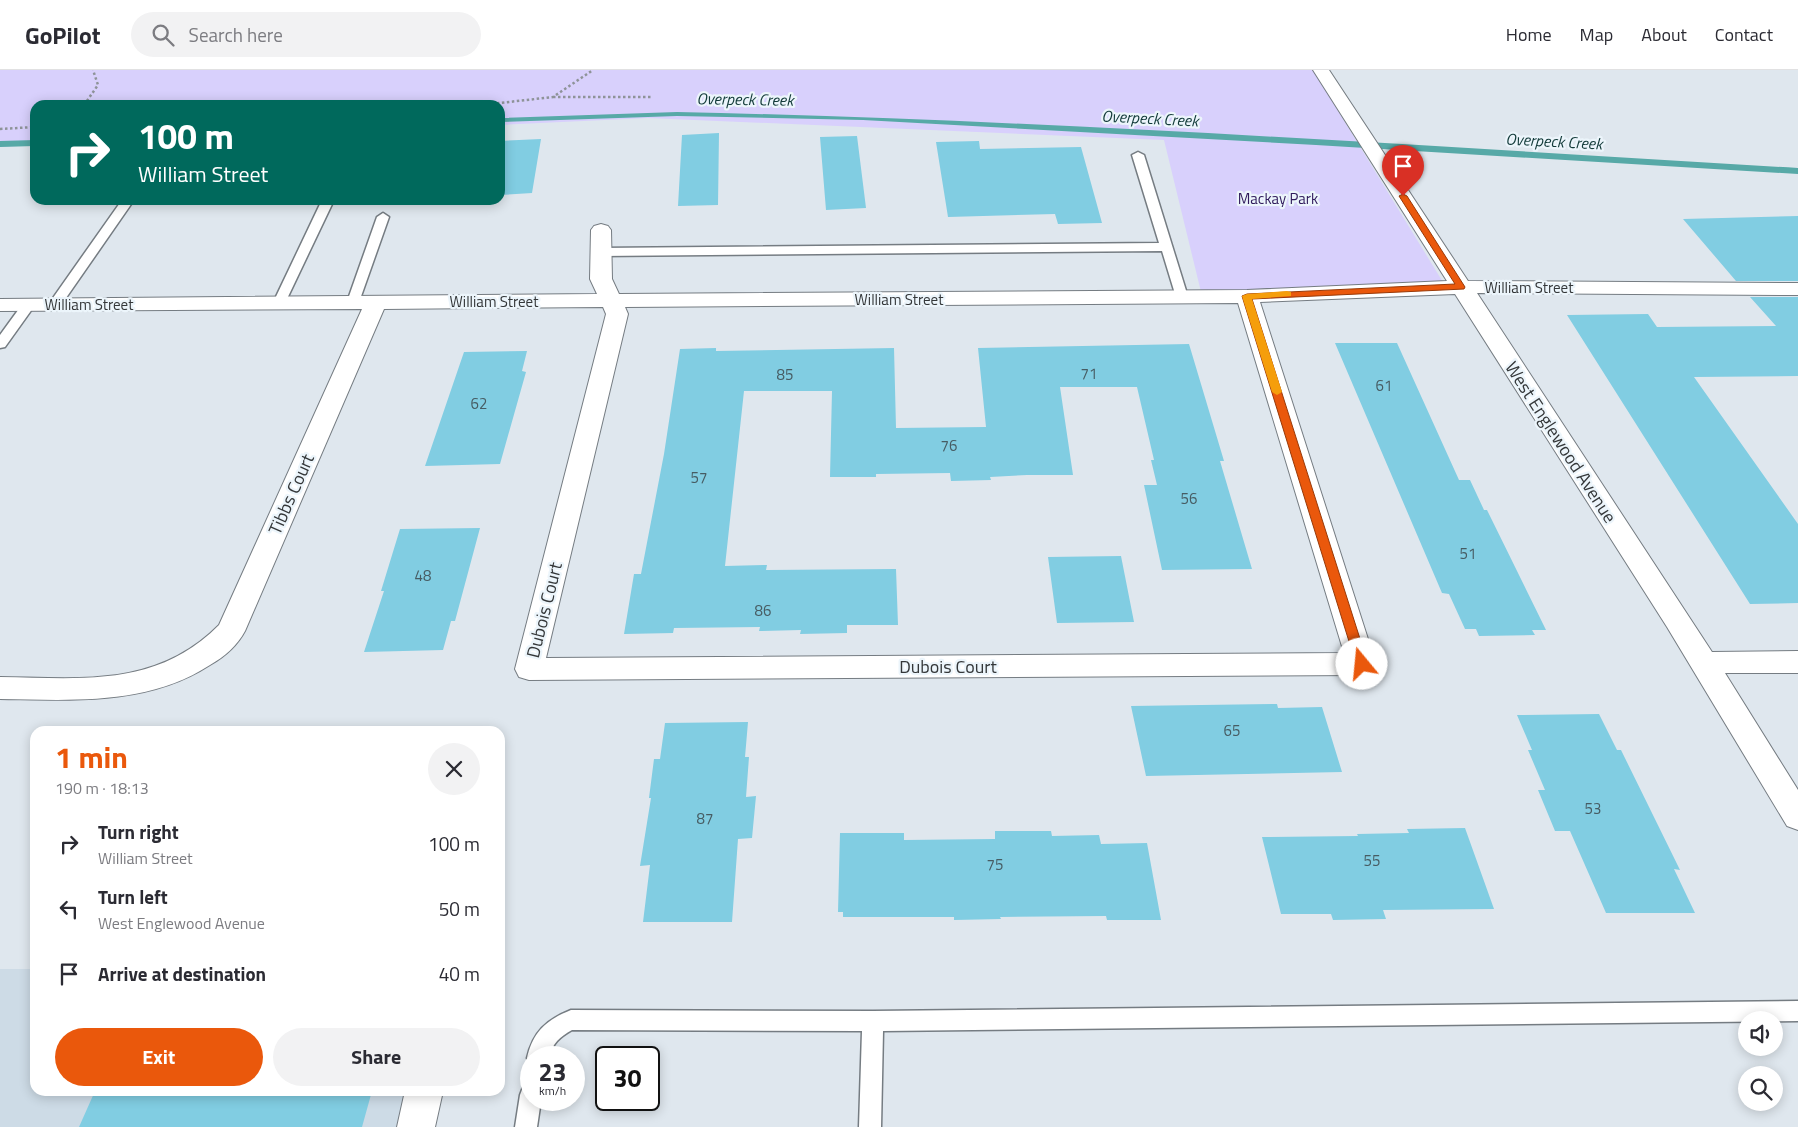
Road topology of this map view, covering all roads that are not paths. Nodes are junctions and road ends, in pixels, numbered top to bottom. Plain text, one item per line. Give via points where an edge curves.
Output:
1 (1321, 70) edge
2 (1138, 155) dead end
3 (124, 205) edge
4 (326, 205) edge
5 (383, 216) dead end
6 (601, 230) dead end
7 (1166, 246) junction
8 (600, 252) junction
9 (1461, 287) junction
10 (1798, 289) edge
11 (1247, 296) junction
12 (1182, 297) junction
13 (610, 301) junction
14 (364, 302) junction
15 (279, 303) junction
16 (54, 304) junction
17 (0, 305) edge
18 (29, 305) junction
19 (0, 344) edge
20 (1798, 662) edge
21 (1704, 663) junction
22 (0, 688) edge
23 (1798, 817) edge
24 (1798, 1011) edge
25 (873, 1021) junction
26 (540, 1046) edge
27 (423, 1096) edge
28 (528, 1111) edge
29 (416, 1127) edge
30 (526, 1127) edge
31 (870, 1127) edge

1 - 9 street, West Englewood Avenue
2 - 7 lane
3 - 16 lane
4 - 15 lane
5 - 14 lane
6 - 8 street
7 - 8 lane
7 - 12 lane
8 - 13 street via 601,279
9 - 10 street, William Street
9 - 11 street, William Street
9 - 21 street, West Englewood Avenue
11 - 12 street, William Street
11 - 13 street, Dubois Court via 1362,664 529,669 617,314
12 - 13 street, William Street
13 - 14 street, William Street
14 - 15 street, William Street
14 - 22 street, Tibbs Court via 231,631 210,652 185,668 154,681 120,688
15 - 16 street, William Street
16 - 18 street, William Street
17 - 18 street, William Street
18 - 19 lane
20 - 21 street
21 - 23 street, West Englewood Avenue
24 - 25 lane
25 - 26 lane via 570,1020 555,1027
25 - 31 lane
27 - 29 street
28 - 30 lane

